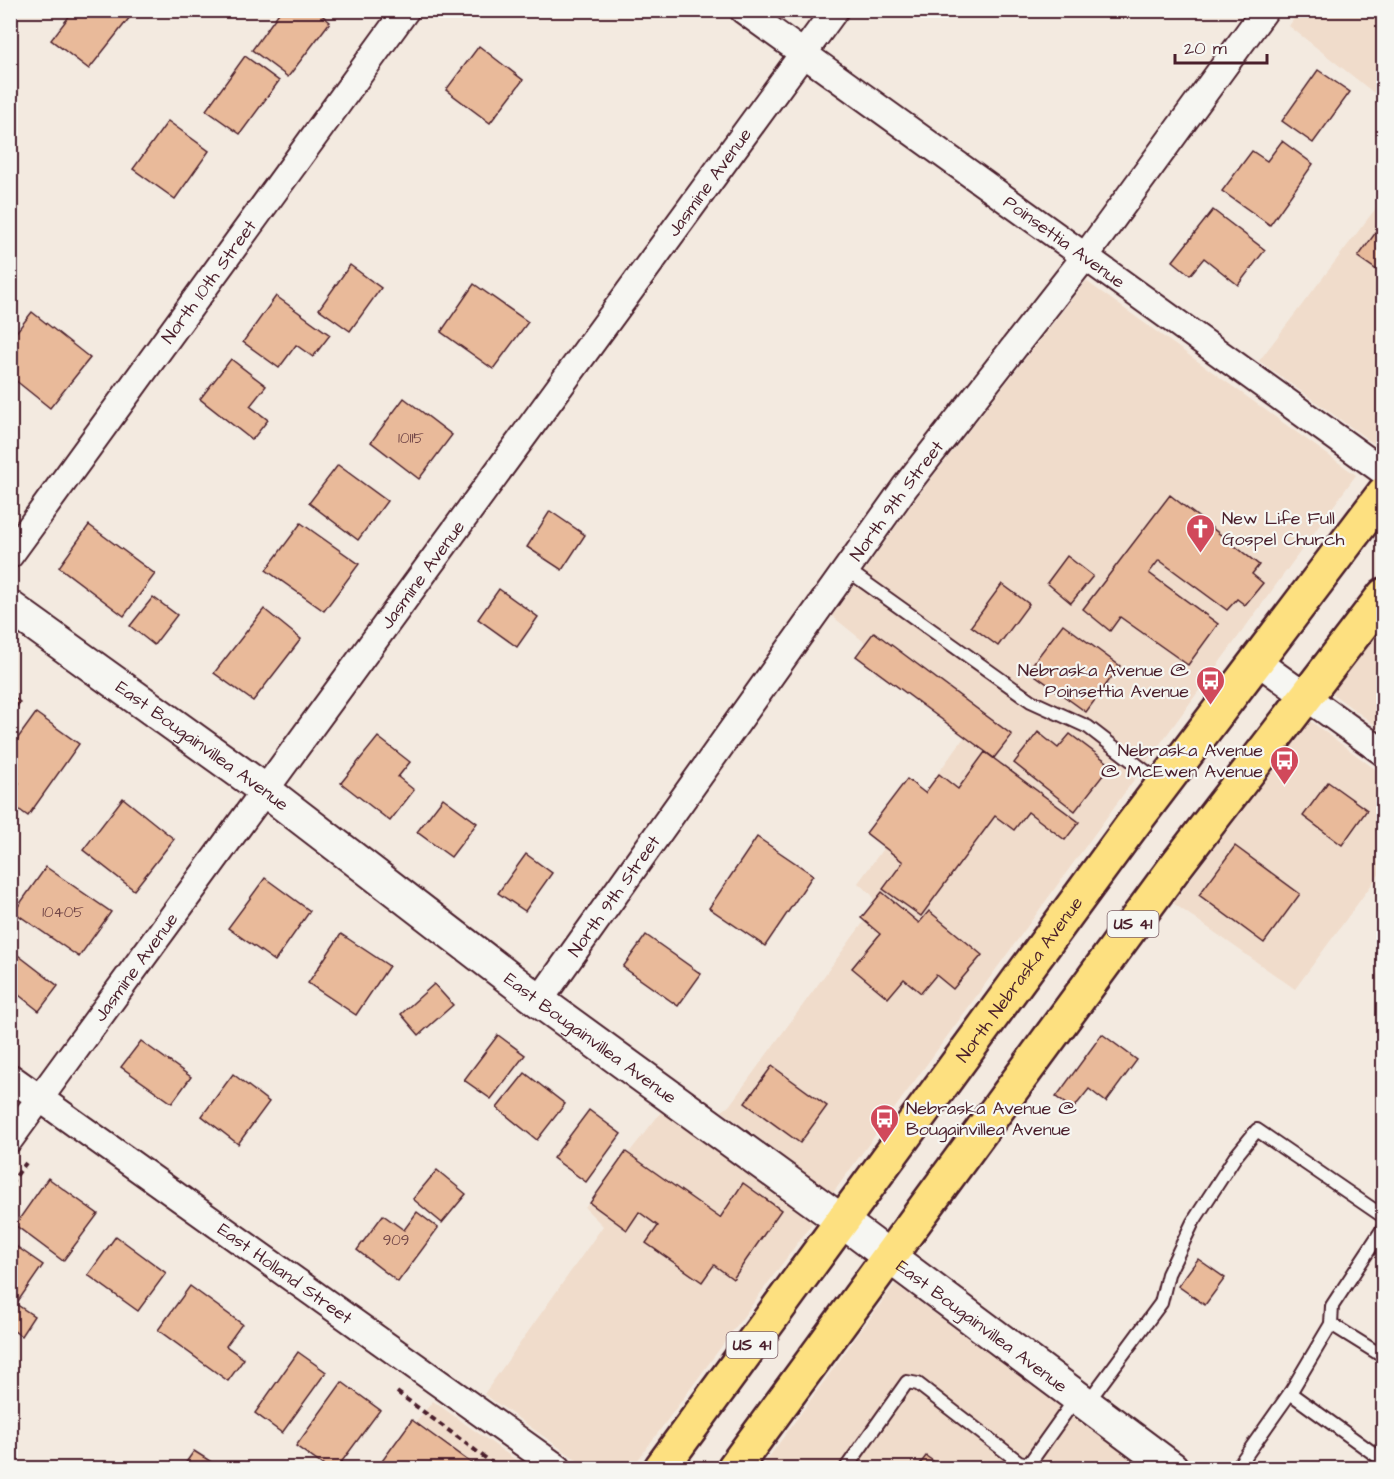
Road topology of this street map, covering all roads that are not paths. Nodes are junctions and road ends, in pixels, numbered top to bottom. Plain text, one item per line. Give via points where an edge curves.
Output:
1 (406, 10) edge
2 (743, 10) edge
3 (835, 10) edge
4 (1265, 10) edge
5 (803, 54) junction
6 (1084, 258) junction
7 (1383, 472) edge
8 (1383, 493) edge
9 (10, 555) edge
10 (846, 569) junction
11 (1383, 595) edge
12 (10, 607) edge
13 (1258, 662) junction
14 (1307, 696) junction
15 (1383, 753) edge
16 (1163, 784) junction
17 (266, 791) junction
18 (539, 1001) junction
19 (10, 1077) edge
20 (40, 1099) junction
21 (10, 1139) edge
22 (1383, 1217) edge
23 (843, 1222) junction
24 (1383, 1227) edge
25 (889, 1258) junction
26 (1330, 1324) junction
27 (1383, 1358) edge
28 (1290, 1393) junction
29 (1081, 1401) junction
30 (1383, 1461) edge
31 (558, 1468) edge
32 (661, 1468) edge
33 (734, 1468) edge
34 (846, 1468) edge
35 (1172, 1468) edge
36 (1237, 1468) edge

1 - 9 street, North 10th Street
2 - 5 street, Poinsettia Avenue
3 - 5 street, Jasmine Avenue
4 - 6 street, North 9th Street
5 - 6 street, Poinsettia Avenue
5 - 17 street, Jasmine Avenue
6 - 7 street, Poinsettia Avenue
6 - 10 street, North 9th Street via 904,488
8 - 13 main road, North Nebraska Avenue / US 41
10 - 16 lane via 1031,701 1088,726
10 - 18 street, North 9th Street
11 - 14 main road, US 41
12 - 17 street, East Bougainvillea Avenue
13 - 14 street
13 - 16 main road, North Nebraska Avenue / US 41
14 - 15 street
14 - 25 main road, US 41 via 1175,867
16 - 23 main road, North Nebraska Avenue / US 41
17 - 18 street, East Bougainvillea Avenue
17 - 20 street, Jasmine Avenue
18 - 23 street, East Bougainvillea Avenue
19 - 20 street, East Holland Street
20 - 21 street, Jasmine Avenue
20 - 31 street, East Holland Street via 534,1457
22 - 29 lane via 1257,1130 1193,1222 1168,1274 1161,1303
23 - 25 street, East Bougainvillea Avenue
23 - 32 main road, North Nebraska Avenue / US 41
24 - 26 lane via 1332,1306
25 - 29 street, East Bougainvillea Avenue
25 - 33 main road, US 41
26 - 27 lane
26 - 28 lane
28 - 30 lane
28 - 36 lane
29 - 34 lane via 1029,1464 1019,1462 918,1384 907,1382
29 - 35 street, East Bougainvillea Avenue

